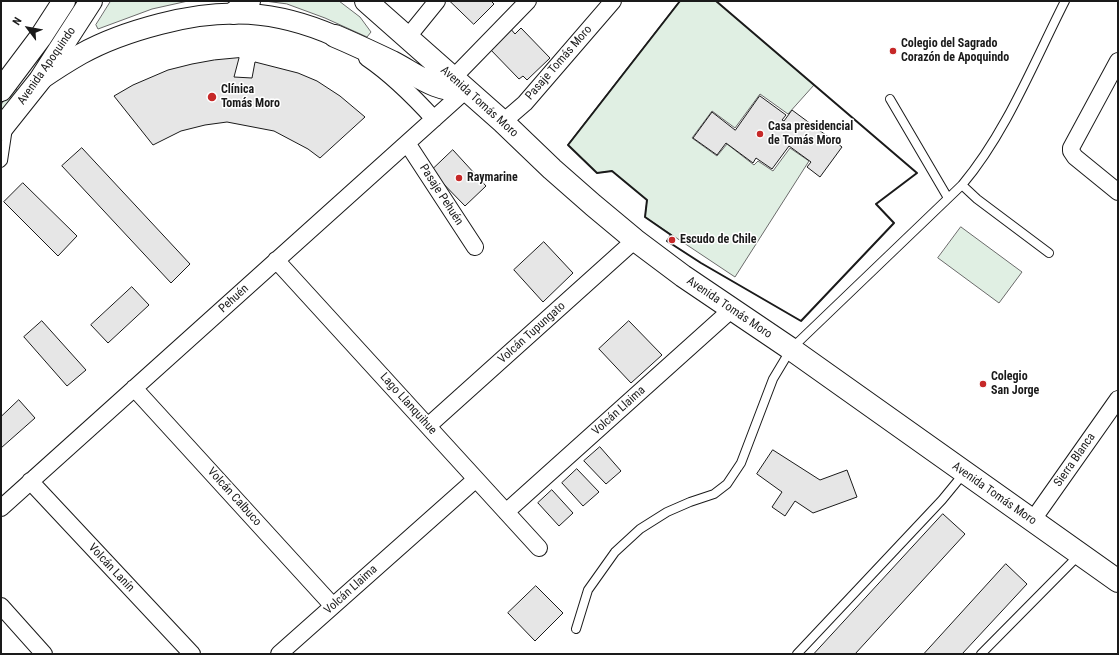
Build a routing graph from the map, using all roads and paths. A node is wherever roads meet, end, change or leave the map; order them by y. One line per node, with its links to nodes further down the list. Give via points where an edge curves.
1 (64, 1): 13 (main road, Avenida Apoquindo, via 40,38)
2 (91, 1): 12 (main road, Avenida Apoquindo)
3 (366, 1): 10 (main road, Avenida Tomás Moro)
4 (437, 1): 10 (street)
5 (528, 1): 14 (street)
6 (613, 1): 17 (street, Pasaje Tomás Moro, via 525,103)
7 (1065, 1): 21 (lane, via 1019,96 978,166)
8 (241, 7): 9 (street, via 296,21); 12 (street, via 190,16 125,34 82,54)
9 (335, 36): 14 (main road, via 437,86 451,90); 16 (street, via 379,66)
10 (407, 38): 14 (main road, Avenida Tomás Moro)
11 (1118, 61): 22 (street, via 1071,144 1071,151 1075,157)
12 (40, 80): 18 (main road, Avenida Apoquindo)
13 (4, 83)
14 (459, 84): 16 (street, Pehuén); 17 (main road, Avenida Tomás Moro)
15 (890, 99): 23 (lane)
16 (434, 119): 19 (street, Pehuén)
17 (503, 122): 24 (main road, Avenida Tomás Moro, via 552,169)
18 (5, 123): 20 (lane)
19 (406, 143): 25 (street, Pasaje Pehuén); 27 (street, Pehuén)
20 (1, 162)
21 (962, 185): 23 (lane); 26 (lane)
22 (1118, 192)
23 (948, 198): 29 (lane)
24 (635, 240): 28 (main road, Avenida Tomás Moro); 32 (street, Volcán Tupungato)
25 (475, 247)
26 (1049, 253)
27 (276, 260): 30 (street, Pehuén); 32 (street, Lago Llanquihue)
28 (731, 310): 29 (main road, Avenida Tomás Moro); 37 (street, Volcán Llaima)
29 (791, 350): 33 (main road, Avenida Tomás Moro); 44 (lane, via 773,379 741,462 727,484 714,494 667,512 640,529 615,552 588,590)
30 (134, 388): 35 (street, Pehuén); 43 (street, Volcán Calbuco)
31 (1118, 399): 38 (street, Sierra Blanca)
32 (428, 426): 34 (street, Lago Llanquihue)
33 (965, 472): 38 (main road, Avenida Tomás Moro); 48 (lane)
34 (476, 479): 37 (street, Lago Llanquihue); 43 (street, Volcán Llaima)
35 (30, 481): 36 (street, Pehuén); 46 (street, Volcán Lanín)
36 (1, 508)
37 (506, 512): 39 (street, Lago Llanquihue)
38 (1032, 521): 40 (main road, Avenida Tomás Moro)
39 (539, 548)
40 (1080, 554): 41 (main road, Avenida Tomás Moro); 49 (lane)
41 (1118, 581)
42 (1, 606): 45 (street)
43 (333, 606): 47 (street, Volcán Llaima)
44 (576, 629)
45 (44, 654)
46 (192, 654)
47 (279, 654)
48 (797, 654)
49 (981, 654)

